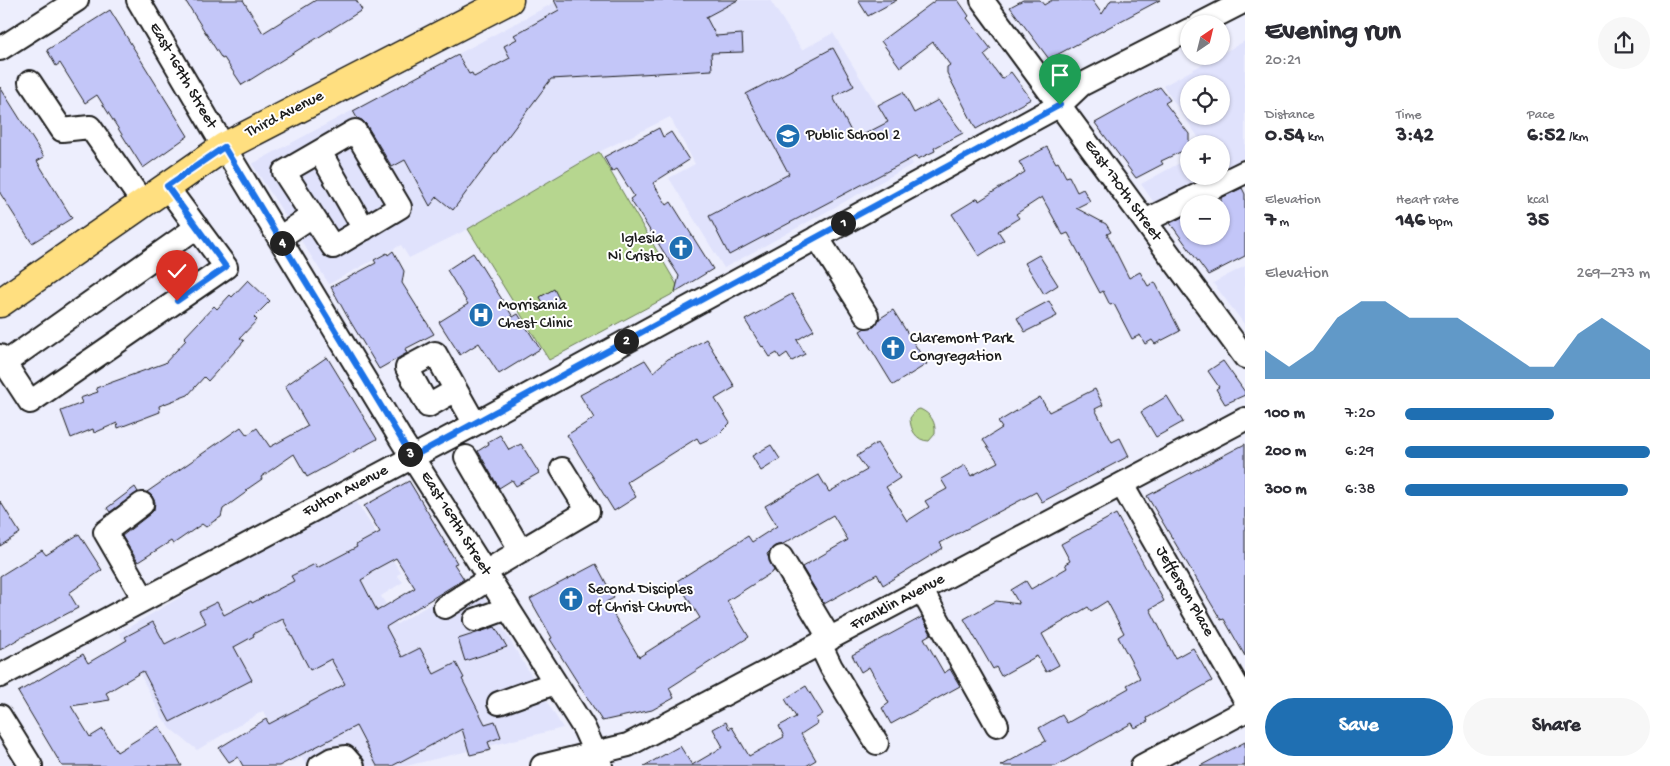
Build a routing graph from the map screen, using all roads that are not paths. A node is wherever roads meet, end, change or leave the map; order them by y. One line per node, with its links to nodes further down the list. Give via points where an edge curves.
1 (77, 0): 8 (street)
2 (138, 0): 11 (street, East 169th Street)
3 (509, 0): 11 (main road, Third Avenue)
4 (982, 0): 10 (street, East 170th Street)
5 (1245, 1): 6 (street)
6 (1218, 15)
7 (1180, 35): 10 (street, Fulton Avenue, via 1080,85)
8 (0, 49)
9 (30, 82): 15 (street, via 62,130 90,128)
10 (1060, 105): 17 (street, East 170th Street); 20 (street, Fulton Avenue)
11 (224, 147): 14 (main road, Third Avenue); 21 (street, East 169th Street)
12 (320, 152): 16 (street, via 284,172); 19 (street); 19 (street, via 355,132 400,207)
13 (1245, 172): 17 (street)
14 (167, 186): 15 (main road, Third Avenue); 18 (street)
15 (143, 203): 22 (main road, Third Avenue)
16 (312, 216): 19 (street, via 332,248); 21 (street)
17 (1145, 222): 24 (street, East 170th Street)
18 (198, 226): 25 (street); 25 (street, via 226,267 30,402)
19 (364, 229)
20 (817, 237): 23 (street); 28 (street, Fulton Avenue)
21 (279, 238): 29 (street, East 169th Street)
22 (0, 304)
23 (867, 316)
24 (1245, 357)
25 (2, 360)
26 (456, 390): 28 (street)
27 (1245, 419): 32 (street, Franklin Avenue)
28 (475, 424): 29 (street, Fulton Avenue)
29 (412, 457): 36 (street, East 169th Street); 38 (street, Fulton Avenue)
30 (466, 458): 34 (street)
31 (562, 469): 34 (street, via 588,511)
32 (1122, 485): 37 (street, Franklin Avenue); 45 (street, Jefferson Place)
33 (142, 504): 38 (street, via 105,532)
34 (520, 551): 36 (street)
35 (781, 557): 42 (street)
36 (487, 575): 39 (street); 40 (street, East 169th Street)
37 (922, 591): 42 (street, Franklin Avenue); 49 (street)
38 (144, 599): 43 (street, Fulton Avenue)
39 (444, 607)
40 (508, 608): 41 (street); 44 (street, East 169th Street)
41 (475, 620)
42 (825, 642): 50 (street, via 831,667); 51 (street, Franklin Avenue)
43 (0, 676)
44 (555, 683): 46 (street); 51 (street, East 169th Street, via 584,728)
45 (1245, 700)
46 (499, 703)
47 (1245, 711): 56 (street)
48 (0, 716): 52 (street)
49 (997, 725)
50 (877, 743)
51 (598, 760): 55 (street, Franklin Avenue)
52 (31, 766)
53 (320, 766): 54 (street, via 332,759 345,757)
54 (353, 766)
55 (542, 766)
56 (1142, 766)

